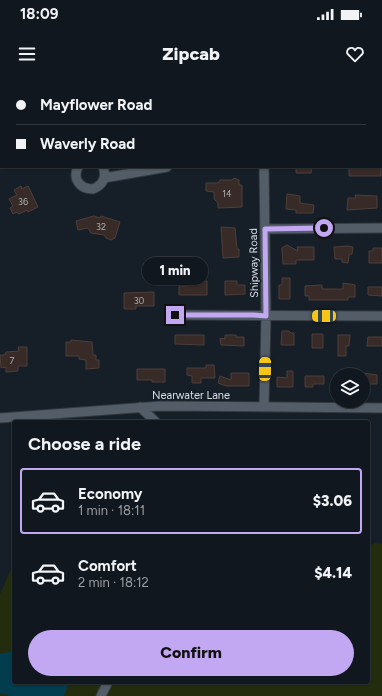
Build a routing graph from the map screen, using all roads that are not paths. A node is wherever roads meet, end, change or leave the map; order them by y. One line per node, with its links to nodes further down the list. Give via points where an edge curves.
1 (78, 168): 5 (street, via 78,182 87,189 98,187)
2 (103, 168): 5 (street)
3 (161, 168): 5 (street)
4 (264, 168): 7 (street, Shipway Road)
5 (104, 178)
6 (382, 228): 7 (street)
7 (265, 229): 9 (street, Shipway Road)
8 (175, 315): 9 (street)
9 (266, 316): 10 (street); 11 (street, Shipway Road)
10 (382, 316)
11 (264, 407): 12 (street, Nearwater Lane); 13 (street, Nearwater Lane)
12 (140, 408): 14 (street, Nearwater Lane); 15 (street)
13 (382, 408)
14 (0, 418)
15 (154, 420)
16 (107, 684): 17 (street)
17 (101, 696)

